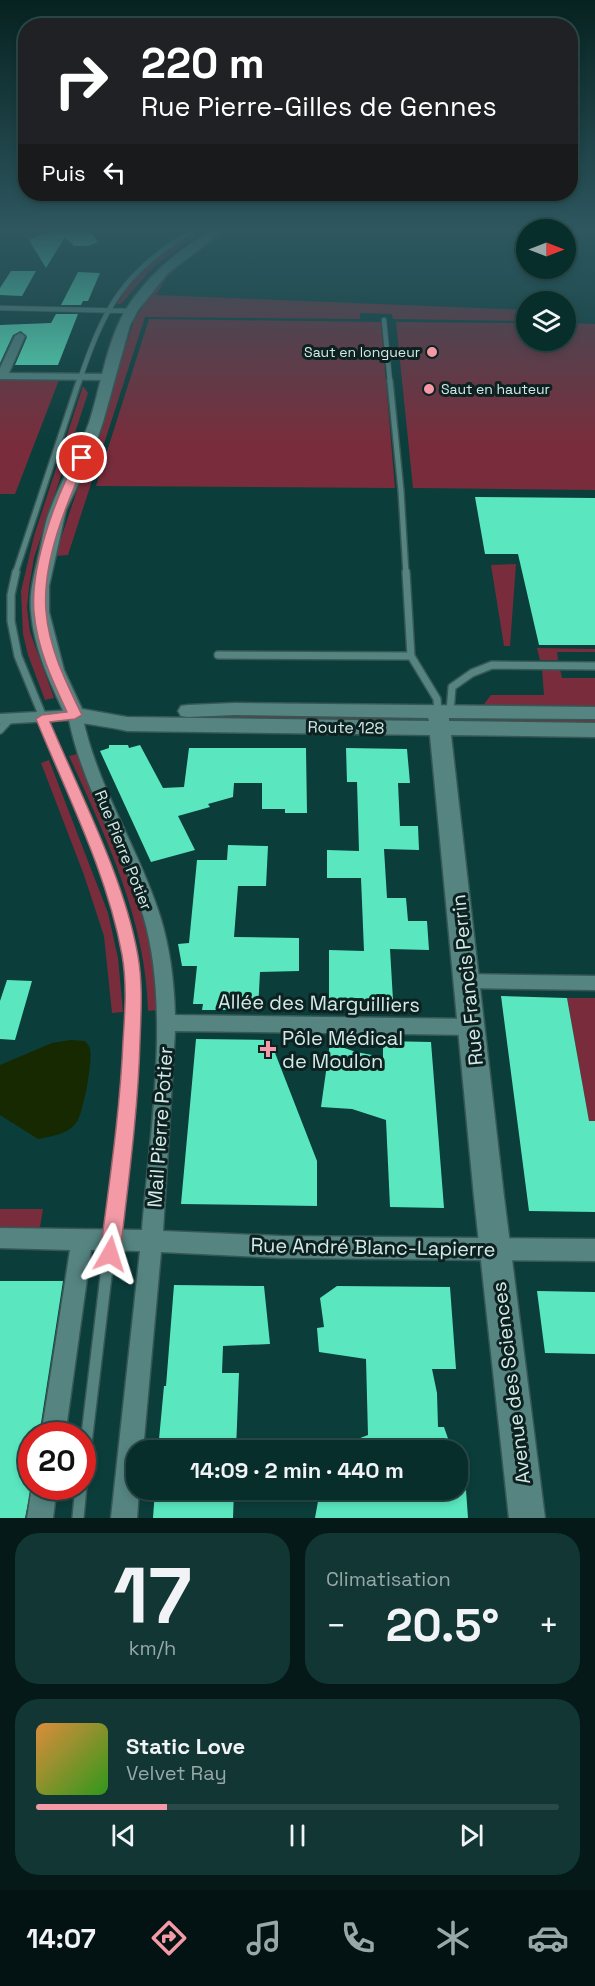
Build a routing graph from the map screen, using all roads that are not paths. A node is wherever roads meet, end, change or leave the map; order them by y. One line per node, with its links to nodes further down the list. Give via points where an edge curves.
1 (121, 302): 5 (lane)
2 (126, 302): 5 (main road)
3 (130, 302): 5 (main road)
4 (0, 308): 5 (lane)
5 (120, 310): 9 (lane, via 95,336); 10 (main road)
6 (384, 320): 12 (lane, via 401,491)
7 (20, 336): 8 (street)
8 (2, 376): 9 (street)
9 (80, 377): 10 (street); 17 (lane, via 11,595 18,656)
10 (102, 377): 15 (main road, via 82,458 64,494 40,586 40,612 54,670)
11 (218, 655): 12 (lane)
12 (411, 656): 16 (lane)
13 (595, 666): 16 (lane, via 492,665 452,687)
14 (595, 713): 16 (main road, Route 128)
15 (75, 715): 16 (main road, Route 128, via 127,724); 17 (street); 22 (street, Rue Pierre Potier, via 83,752 135,870 153,922 164,981)
16 (443, 718): 19 (main road, Route 128); 20 (main road, Rue Francis Perrin)
17 (42, 719): 18 (street); 26 (lane, via 97,850 130,956 134,993 130,1075)
18 (3, 723)
19 (595, 730)
20 (467, 981): 21 (street); 23 (main road, Rue Francis Perrin)
21 (595, 983)
22 (165, 1023): 23 (street, Allée des Marguilliers); 27 (street, Mail Pierre Potier)
23 (472, 1028): 28 (main road, Rue Francis Perrin)
24 (0, 1238): 25 (street, Rue André Blanc-Lapierre)
25 (82, 1239): 26 (street, Rue André Blanc-Lapierre); 30 (street)
26 (111, 1240): 27 (street, Rue André Blanc-Lapierre); 31 (lane)
27 (151, 1241): 28 (street, Rue André Blanc-Lapierre, via 281,1247); 36 (street, Mail Pierre Potier)
28 (495, 1248): 29 (street, Rue André Blanc-Lapierre); 37 (main road, Avenue des Sciences)
29 (595, 1250)
30 (55, 1422)
31 (89, 1422)
32 (43, 1500): 34 (street)
33 (80, 1500): 35 (lane)
34 (40, 1518)
35 (78, 1518)
36 (124, 1518)
37 (527, 1518)

